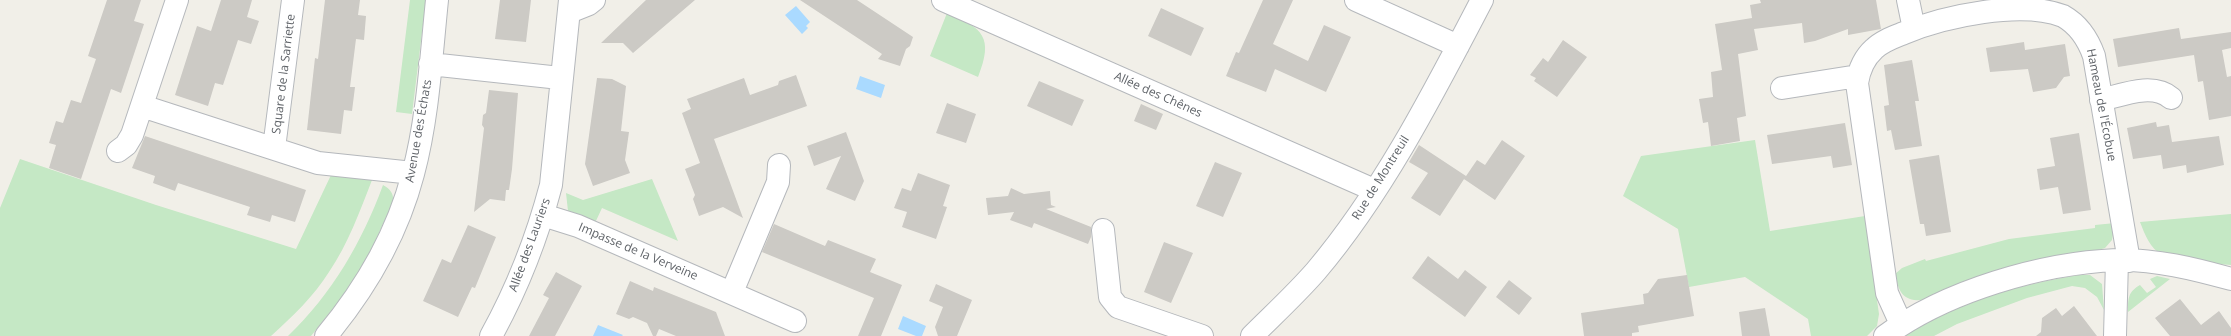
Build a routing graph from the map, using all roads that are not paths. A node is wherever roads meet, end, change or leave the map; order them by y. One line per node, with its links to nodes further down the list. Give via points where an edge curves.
1 (177, 0): 19 (street)
2 (293, 0): 20 (street, Square de la Sarriette)
3 (437, 0): 13 (street, Avenue des Échats)
4 (594, 0): 10 (street, Allée des Lauriers, via 589,4)
5 (943, 0): 24 (street, Allée des Chênes)
6 (1356, 0): 12 (street)
7 (1482, 0): 12 (street, Rue de Montreuil)
8 (1908, 0): 11 (street)
9 (2021, 4): 11 (street, Hameau de l'Écobue, via 1966,13); 18 (street, Hameau de l'Écobue, via 2063,16 2082,33 2094,56)
10 (569, 6): 15 (street, Allée des Lauriers)
11 (1914, 29): 14 (street, Hameau de l'Écobue, via 1875,48)
12 (1458, 46): 24 (street, Rue de Montreuil)
13 (430, 64): 15 (street); 23 (street, Avenue des Échats)
14 (1858, 76): 16 (street); 31 (street, via 1858,91)
15 (560, 78): 25 (street, Allée des Lauriers, via 551,185)
16 (1782, 88)
17 (2172, 98): 18 (street, via 2166,93 2154,90)
18 (2101, 100): 27 (street, Hameau de l'Écobue)
19 (142, 106): 20 (street, Square de la Sarriette); 21 (street, via 130,140)
20 (274, 148): 23 (street, Square de la Sarriette, via 318,163)
21 (118, 151)
22 (779, 165): 29 (street, via 778,182)
23 (413, 173): 32 (street, Avenue des Échats, via 403,207 383,253 366,284)
24 (1374, 190): 35 (street, Rue de Montreuil, via 1350,227 1315,272)
25 (543, 215): 29 (street, Impasse de la Verveine, via 578,226); 33 (street, Allée des Lauriers, via 512,295)
26 (1103, 230): 34 (street, via 1110,296 1113,303)
27 (2123, 261): 28 (street, via 2173,265); 31 (street, via 2040,271 1998,283 1948,300); 36 (street, Hameau de l'Écobue)
28 (2231, 279)
29 (732, 292): 30 (street, Impasse de la Verveine)
30 (794, 321)
31 (1893, 330)
32 (326, 336)
33 (491, 336)
34 (1202, 336)
35 (1252, 336)
36 (2115, 336)

